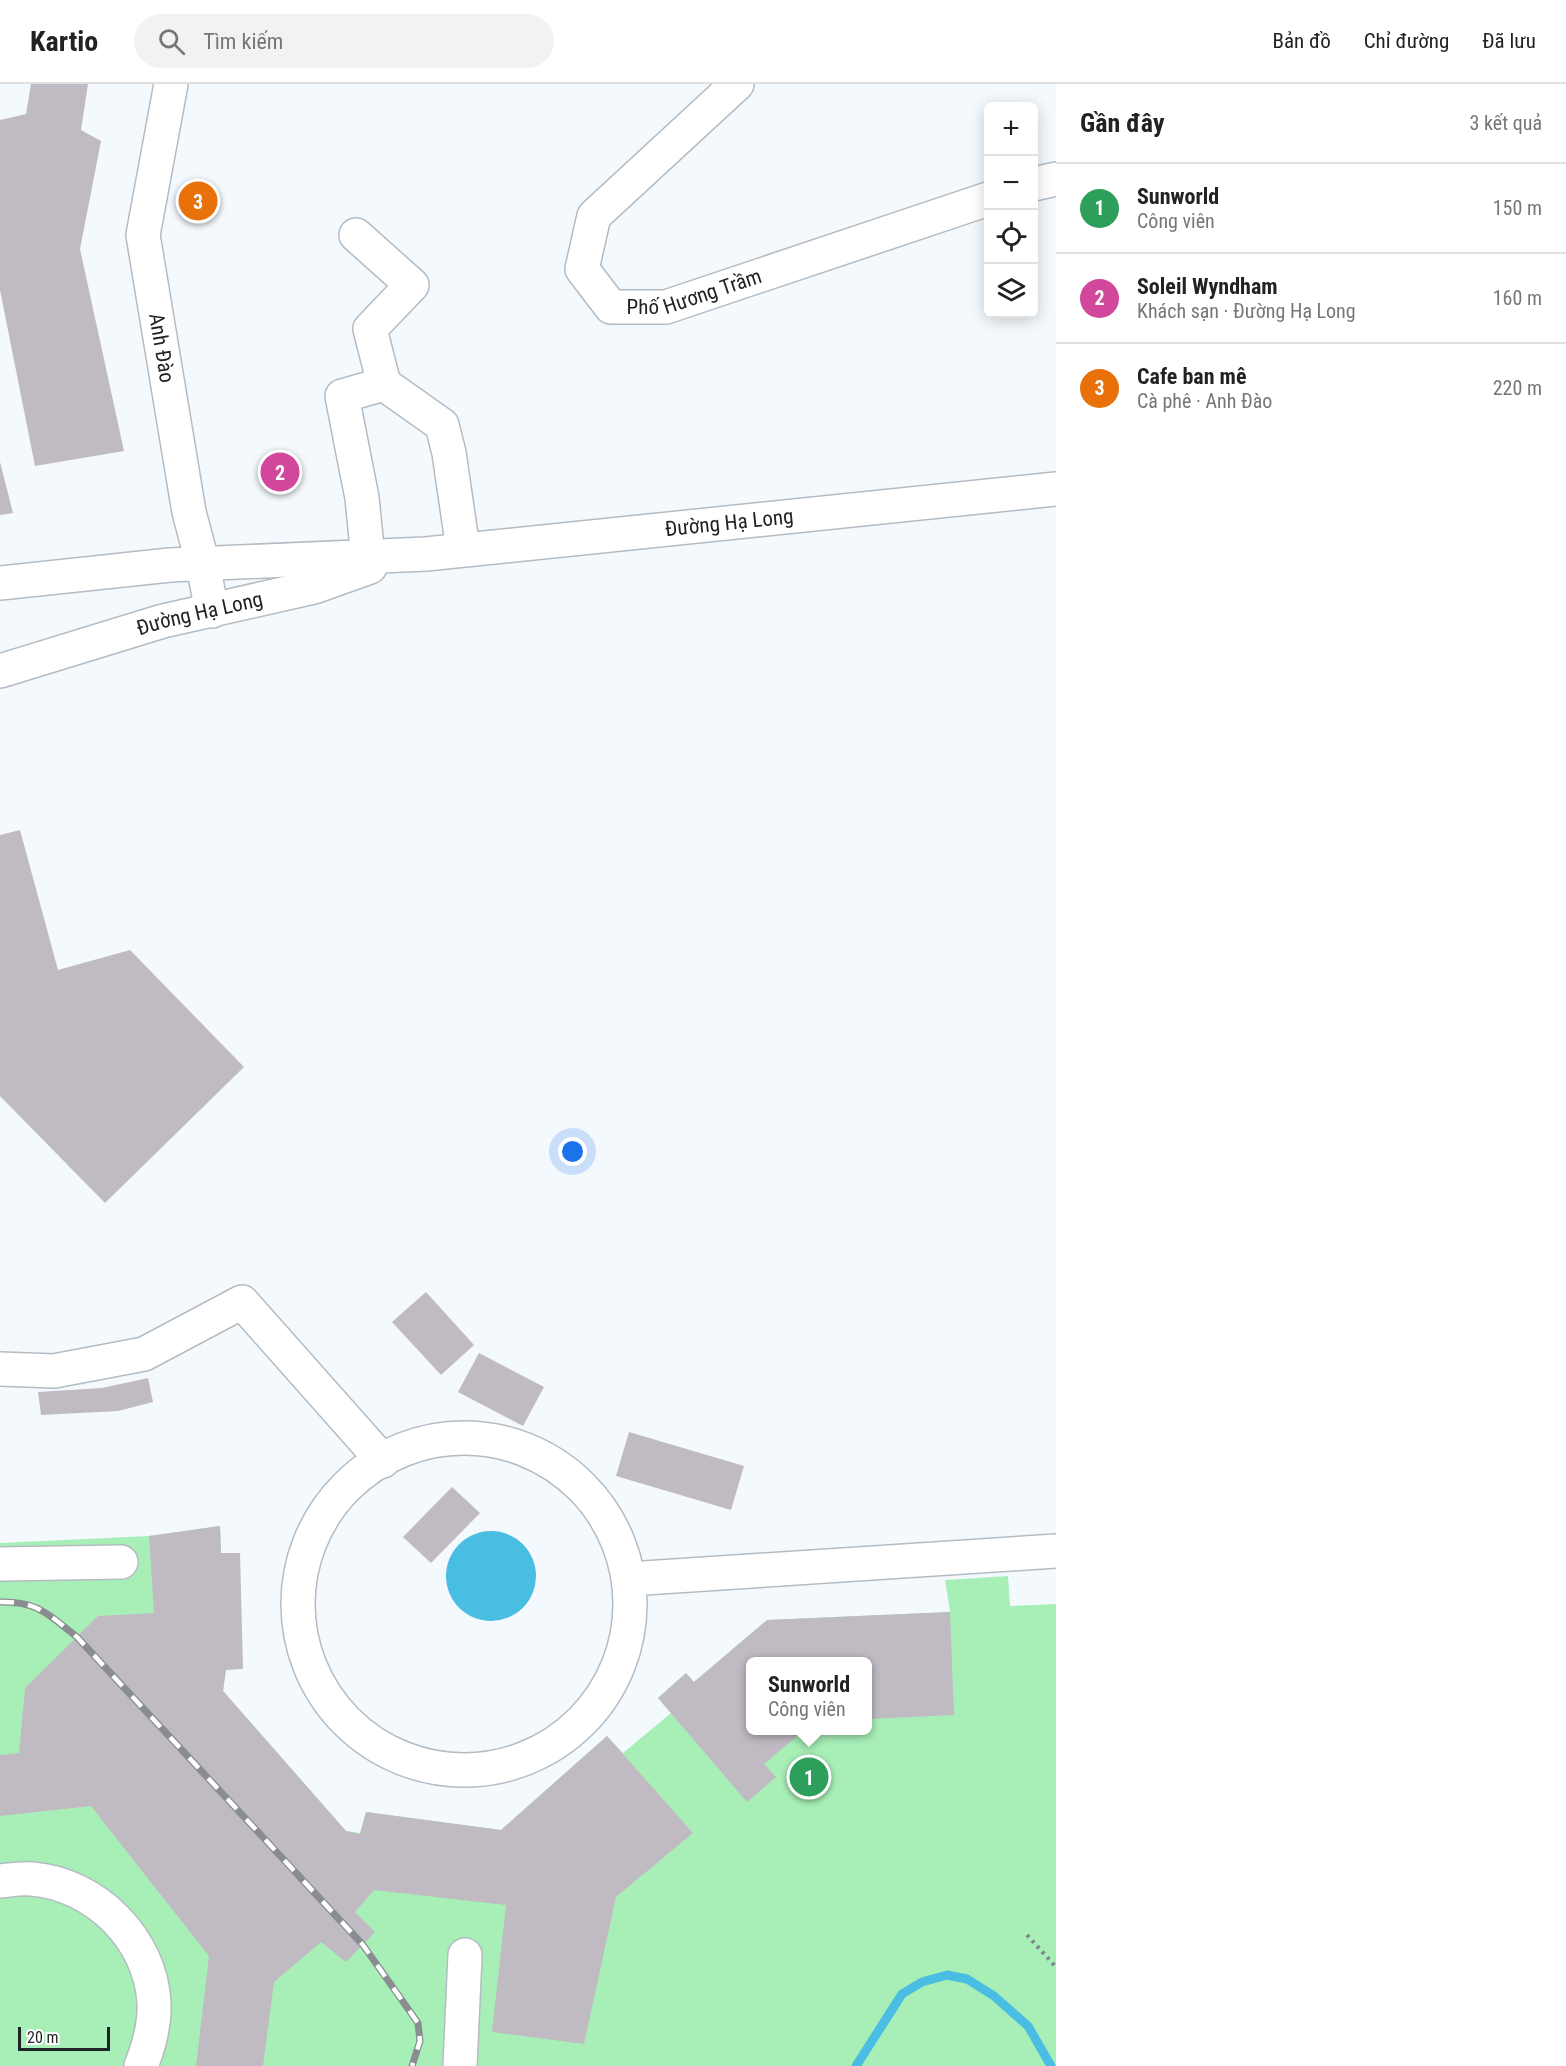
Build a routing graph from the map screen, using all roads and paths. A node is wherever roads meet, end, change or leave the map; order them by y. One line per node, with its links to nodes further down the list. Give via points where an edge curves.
1 (171, 84): 12 (street, Anh Đào, via 143,235 189,512)
2 (737, 84): 5 (street, Phố Hương Trầm, via 594,216 582,269 611,308 666,307)
3 (1056, 179): 4 (street)
4 (1038, 183)
5 (984, 201)
6 (356, 235): 7 (street, via 412,285 370,329)
7 (384, 384): 9 (street, via 442,425); 11 (street, via 342,396 362,498)
8 (1056, 489): 9 (street, Đường Hạ Long)
9 (463, 549): 10 (street, Đường Hạ Long)
10 (401, 556): 11 (street, Đường Hạ Long); 14 (street, Đường Hạ Long, via 314,587)
11 (368, 558): 12 (street, Đường Hạ Long)
12 (203, 565): 13 (street, Đường Hạ Long); 14 (street, Anh Đào)
13 (0, 583)
14 (212, 611): 15 (street, Đường Hạ Long, via 163,621)
15 (0, 671)
16 (0, 1369): 17 (street, via 54,1371 144,1354 242,1302)
17 (383, 1461): 21 (street, via 402,1449 451,1438 501,1442 547,1460 586,1490 614,1531); 21 (street, via 359,1474 325,1511 304,1556 296,1605 304,1654 326,1699 360,1735 404,1759 452,1770 502,1766 548,1748 587,1717 615,1676 629,1628)
18 (1056, 1551): 21 (street)
19 (121, 1562): 20 (street)
20 (0, 1564)
21 (629, 1579)
22 (0, 1881): 26 (street, via 32,1879 69,1887 102,1905 129,1933 146,1966 154,2003 151,2041)
23 (1027, 1935): 25 (path)
24 (465, 1955): 27 (street)
25 (1056, 1967)
26 (141, 2066)
27 (460, 2066)

